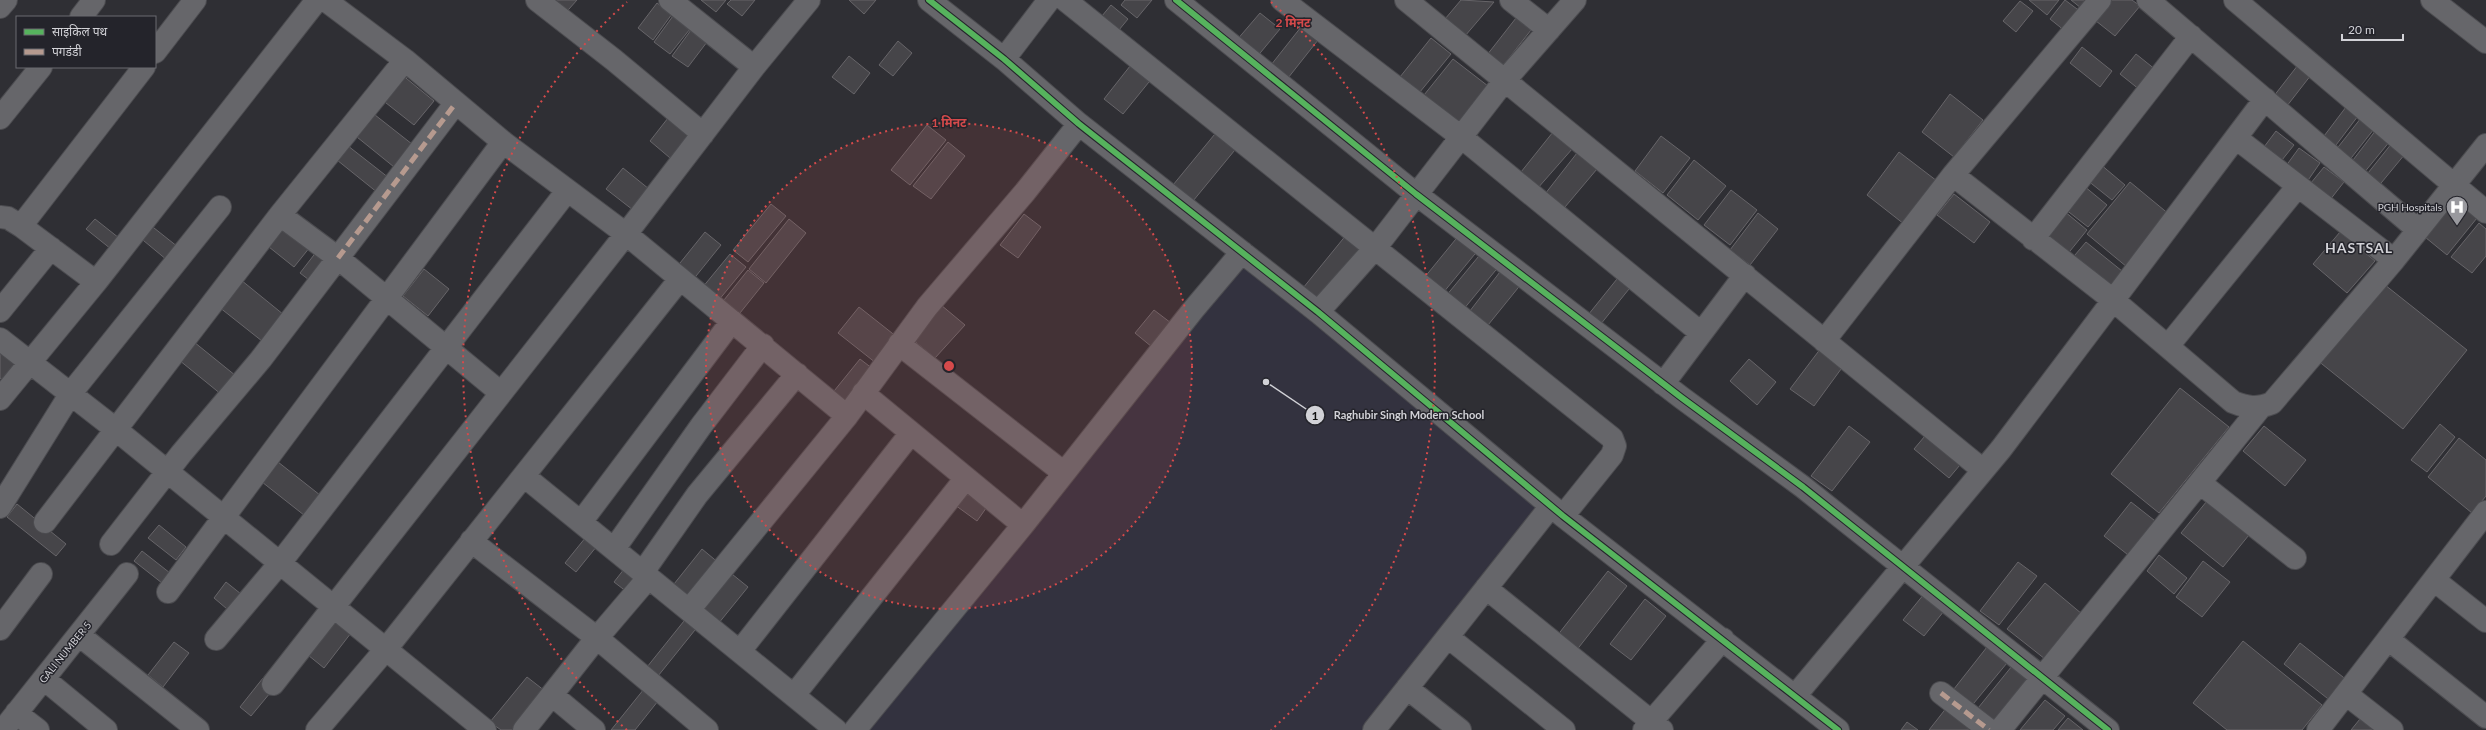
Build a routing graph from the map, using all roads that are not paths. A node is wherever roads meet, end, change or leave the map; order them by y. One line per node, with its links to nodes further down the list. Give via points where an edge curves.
1 (6, 0): 21 (street)
2 (94, 0): 22 (street)
3 (195, 0): 26 (street)
4 (317, 0): 62 (street)
5 (325, 0): 28 (street)
6 (537, 0): 37 (street)
7 (670, 0): 29 (street)
8 (810, 0): 29 (street)
9 (929, 0): 27 (street)
10 (1049, 0): 27 (street)
11 (1065, 0): 55 (street)
12 (1176, 0): 46 (street)
13 (1282, 0): 38 (street)
14 (1406, 0): 32 (street)
15 (1511, 0): 23 (street)
16 (1575, 0): 23 (street)
17 (2100, 0): 42 (street)
18 (2148, 0): 24 (street)
19 (2235, 0): 44 (street)
20 (2432, 0): 25 (street)
21 (0, 7)
22 (82, 16)
23 (1549, 30): 32 (street)
24 (2191, 36): 33 (street); 54 (street)
25 (2486, 42)
26 (156, 51)
27 (1004, 59): 36 (street)
28 (404, 60): 34 (street); 49 (street)
29 (754, 66): 37 (street)
30 (40, 68): 35 (street)
31 (143, 68): 51 (street)
32 (1505, 80): 38 (street); 60 (street)
33 (2265, 99): 39 (street); 52 (street)
34 (455, 104): 40 (street); 58 (street)
35 (0, 118)
36 (1079, 124): 57 (street); 71 (street)
37 (703, 134): 53 (street)
38 (1460, 136): 46 (street); 68 (street)
39 (2236, 138): 43 (street); 64 (street)
40 (503, 142): 45 (street); 63 (street)
41 (2486, 145): 44 (street)
42 (1953, 175): 54 (street); 70 (street)
43 (2298, 186): 59 (street); 73 (street)
44 (2454, 186): 48 (street); 52 (street)
45 (567, 191): 53 (street); 74 (street)
46 (1416, 194): 55 (street); 77 (street)
47 (220, 207): 80 (street)
48 (2486, 212)
49 (280, 214): 58 (street); 84 (street)
50 (0, 217): 51 (street, via 8,218)
51 (21, 226): 56 (street)
52 (2418, 230): 59 (street)
53 (626, 234): 61 (street); 78 (street)
54 (2033, 239): 64 (street)
55 (1376, 247): 66 (street); 93 (street, via 1612,438 1612,455)
56 (51, 248): 62 (street); 65 (street)
57 (1242, 252): 66 (street); 88 (street)
58 (338, 258): 63 (street); 87 (street, via 261,359)
59 (2394, 260): 82 (street, via 2272,403)
60 (1745, 275): 68 (street); 70 (street)
61 (680, 279): 67 (street); 89 (street)
62 (96, 282): 75 (street)
63 (387, 299): 74 (street); 95 (street)
64 (2113, 300): 73 (street); 86 (street)
65 (0, 311)
66 (1318, 312): 93 (street)
67 (732, 321): 72 (street); 97 (street)
68 (1701, 333): 77 (street)
69 (0, 339): 75 (street)
70 (1824, 341): 86 (street)
71 (899, 344): 79 (street); 88 (street)
72 (764, 345): 76 (street); 101 (street, via 701,426)
73 (2168, 346): 82 (street, via 2233,402 2247,408)
74 (446, 349): 78 (street); 103 (street)
75 (31, 364): 80 (street); 81 (street)
76 (797, 374): 83 (street); 107 (street, via 697,494)
77 (1663, 384): 104 (street, via 1803,487)
78 (501, 393): 111 (street)
79 (863, 393): 83 (street); 85 (street)
80 (71, 394): 84 (street); 92 (street)
81 (0, 399)
82 (2260, 408): 91 (street)
83 (847, 416): 112 (street)
84 (115, 429): 87 (street); 96 (street)
85 (911, 433): 90 (street); 122 (street)
86 (1983, 470): 104 (street)
87 (168, 472): 95 (street); 100 (street)
88 (1064, 473): 98 (street)
89 (524, 476): 97 (street); 99 (street)
90 (966, 478): 98 (street); 130 (street)
91 (2200, 483): 102 (street); 123 (street)
92 (0, 507)
93 (1557, 511): 109 (street); 120 (street)
94 (2486, 512): 108 (street)
95 (225, 518): 103 (street); 110 (street)
96 (45, 522)
97 (581, 522): 101 (street)
98 (1023, 525): 144 (street)
99 (471, 541): 117 (street); 121 (street)
100 (111, 544)
101 (614, 549): 107 (street)
102 (2295, 558)
103 (280, 563): 111 (street); 118 (street)
104 (1902, 567): 123 (street); 131 (street)
105 (41, 574): 114 (street)
106 (128, 574): 115 (street, GALI NUMBER 5)
107 (646, 574): 112 (street); 117 (street)
108 (2434, 580): 113 (street); 119 (street)
109 (1486, 588): 116 (street); 134 (street)
110 (168, 592)
111 (332, 606): 121 (street); 125 (street)
112 (689, 610): 122 (street)
113 (2486, 621)
114 (0, 629)
115 (79, 635): 124 (street, GALI NUMBER 5); 137 (street)
116 (1448, 637): 126 (street); 147 (street)
117 (597, 638): 129 (street); 142 (street)
118 (216, 639)
119 (2388, 639): 128 (street); 132 (street)
120 (1723, 640): 131 (street); 134 (street)
121 (386, 649): 138 (street); 139 (street)
122 (740, 650): 130 (street)
123 (2043, 676): 150 (street); 151 (street)
124 (44, 679): 133 (street, GALI NUMBER 5); 136 (street)
125 (272, 684)
126 (1407, 688): 145 (street); 146 (street)
127 (1941, 693): 149 (street)
128 (2346, 694): 152 (street); 153 (street)
129 (552, 695): 140 (street); 141 (street)
130 (794, 695): 143 (street)
131 (1795, 696): 148 (street)
132 (2486, 717)
133 (9, 722): 135 (street)
134 (1652, 727)
135 (38, 730)
136 (106, 730)
137 (198, 730)
138 (317, 730)
139 (485, 730)
140 (524, 730)
141 (594, 730)
142 (707, 730)
143 (836, 730)
144 (855, 730)
145 (1374, 730)
146 (1460, 730)
147 (1564, 730)
148 (1838, 730)
149 (1989, 730)
150 (2000, 730)
151 (2108, 730)
152 (2318, 730)
153 (2392, 730)

